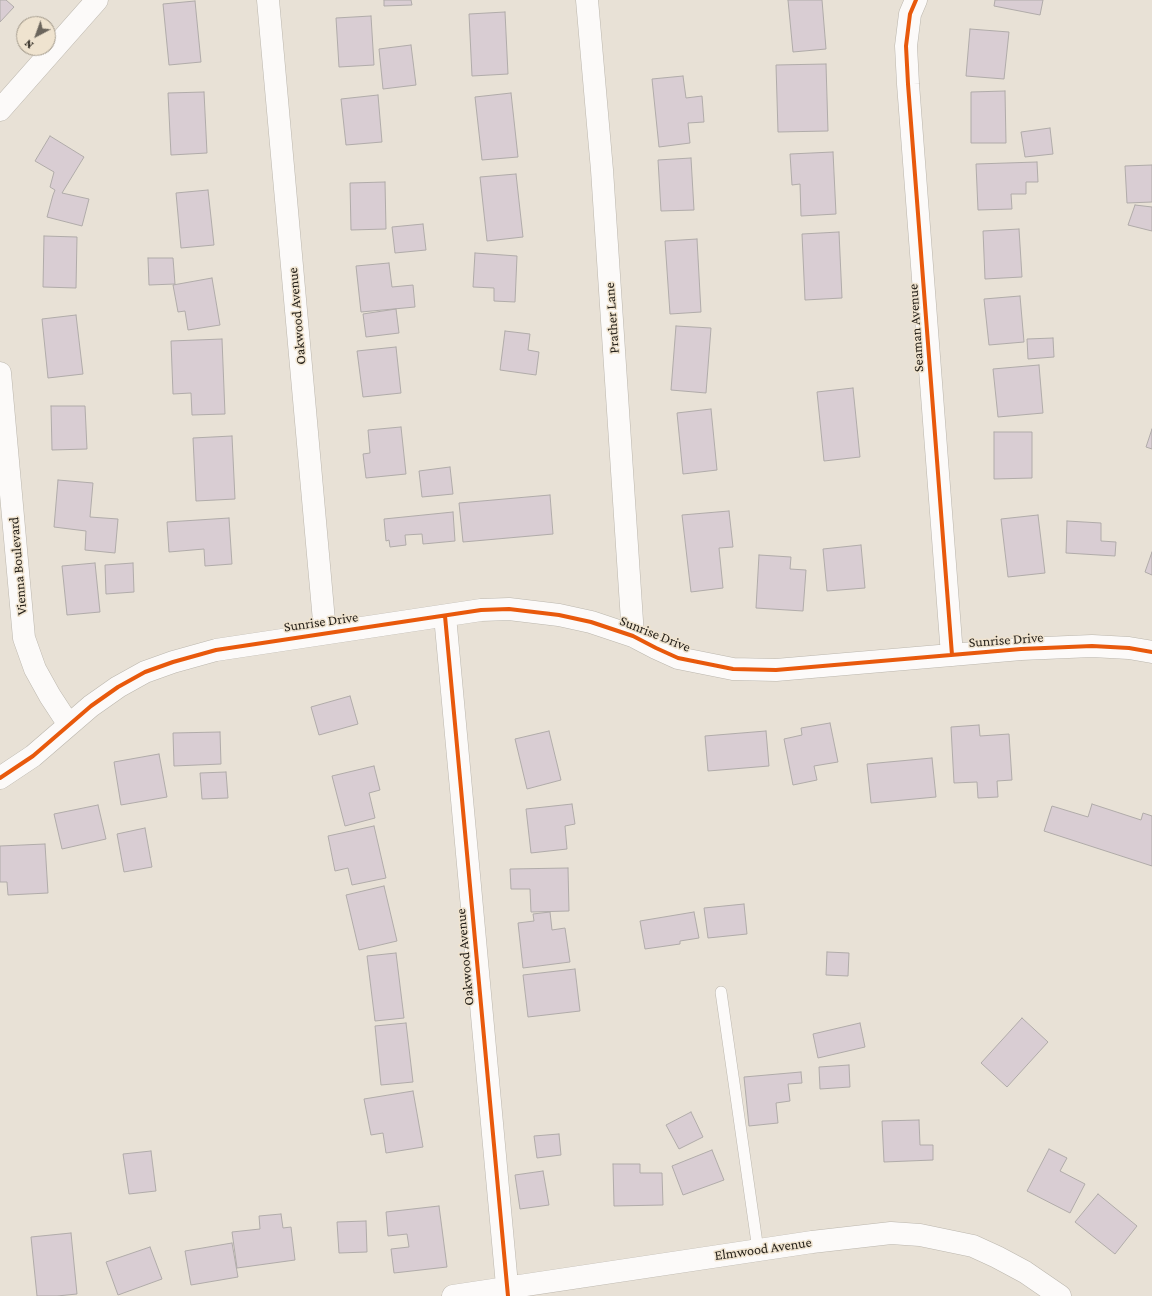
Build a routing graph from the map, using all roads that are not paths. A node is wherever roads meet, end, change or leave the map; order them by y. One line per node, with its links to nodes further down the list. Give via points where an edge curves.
1 (97, 0): 5 (street)
2 (268, 0): 8 (street, Oakwood Avenue)
3 (588, 0): 9 (street, Prather Lane)
4 (916, 0): 11 (street, Seaman Avenue, via 910,14 906,46 908,84)
5 (0, 110)
6 (0, 373): 12 (street, Vienna Boulevard, via 24,638 35,669)
7 (445, 616): 8 (street, Sunrise Drive); 9 (street, Sunrise Drive, via 481,610 509,609 559,615 591,622); 16 (street, Oakwood Avenue)
8 (325, 632): 12 (street, Sunrise Drive, via 216,650 145,672 118,687)
9 (633, 636): 11 (street, Sunrise Drive, via 678,658 733,670 776,670)
10 (1152, 652): 11 (street, Sunrise Drive, via 1092,646)
11 (952, 654)
12 (69, 725): 13 (street, Sunrise Drive, via 33,756)
13 (0, 778)
14 (721, 992): 15 (lane)
15 (758, 1250): 16 (street, Elmwood Avenue); 18 (street, Elmwood Avenue, via 891,1232 947,1239 997,1256)
16 (507, 1292): 17 (street, Elmwood Avenue)
17 (453, 1296)
18 (1060, 1296)

